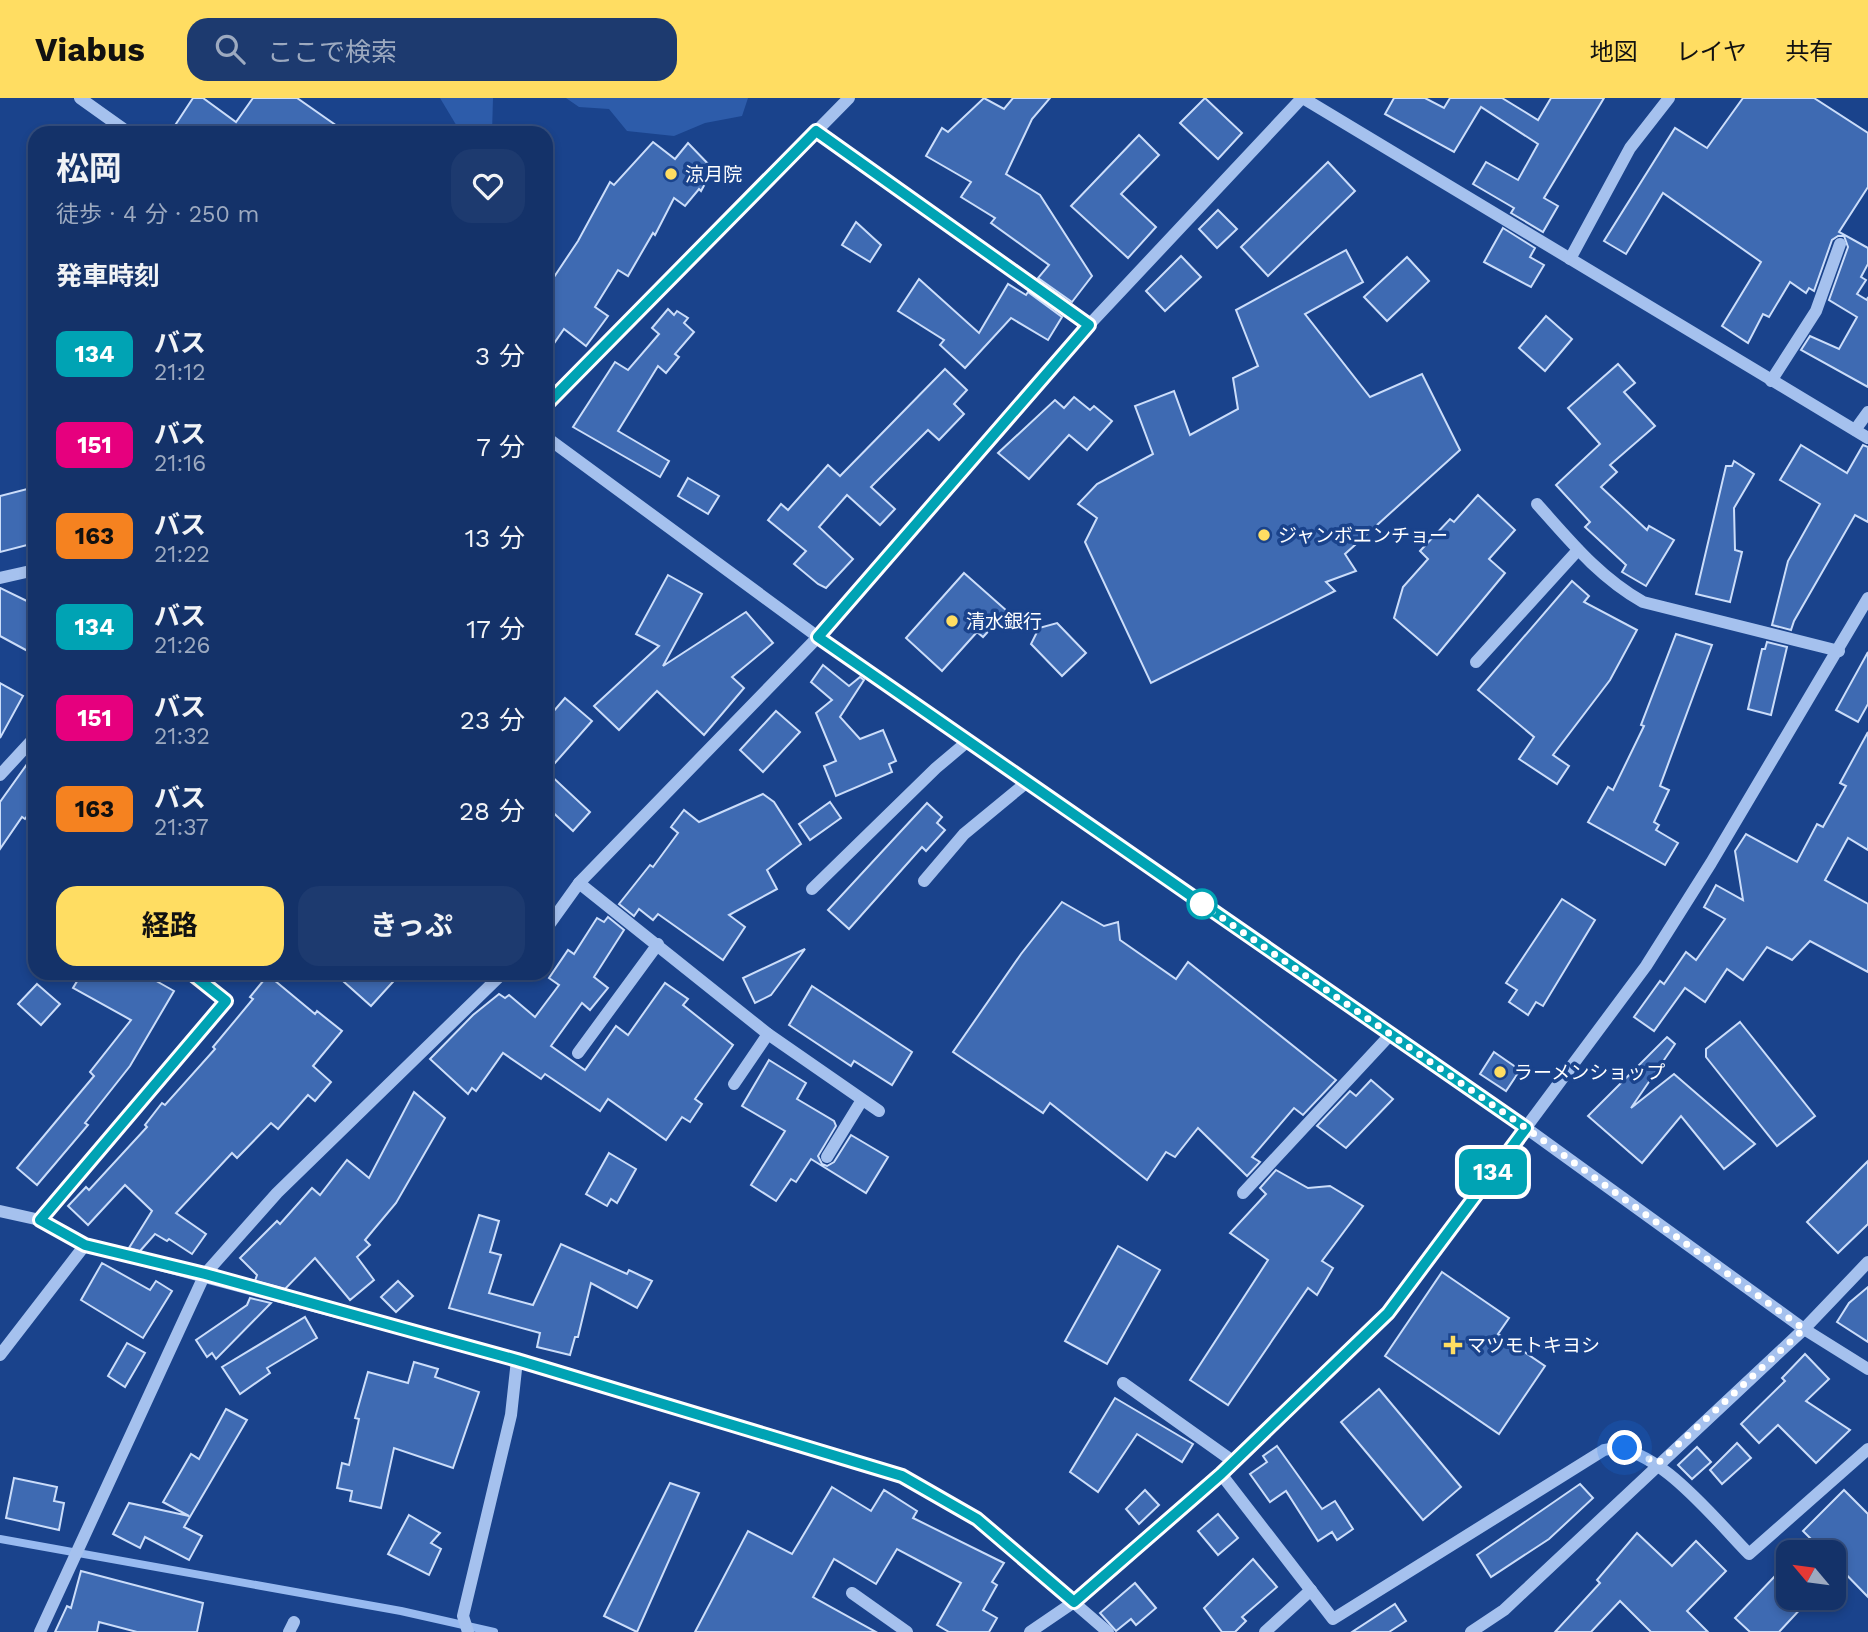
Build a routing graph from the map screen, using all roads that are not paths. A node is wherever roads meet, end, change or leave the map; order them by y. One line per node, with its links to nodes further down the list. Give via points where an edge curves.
1 (80, 98): 5 (street)
2 (849, 98): 6 (street)
3 (1303, 98): 8 (street); 9 (street)
4 (1669, 98): 8 (street, via 1630,148)
5 (119, 126)
6 (816, 131): 9 (street); 11 (street)
7 (1840, 244): 10 (street, via 1816,311)
8 (1570, 259): 10 (street)
9 (1089, 325): 21 (street)
10 (1771, 381): 13 (street)
11 (553, 398)
12 (1868, 411): 13 (street)
13 (1855, 430): 14 (street)
14 (1868, 438)
15 (553, 442): 21 (street)
16 (1537, 503): 17 (street)
17 (1578, 550): 22 (street, via 1616,587 1643,601); 23 (street)
18 (28, 572): 19 (street)
19 (0, 578)
20 (1868, 598): 22 (street)
21 (818, 637): 24 (street); 29 (street)
22 (1839, 651): 41 (street, via 1646,966)
23 (1476, 662)
24 (968, 741): 27 (street); 30 (street)
25 (28, 745): 26 (street)
26 (0, 775)
27 (1027, 782): 28 (street, via 964,834); 36 (street)
28 (923, 881)
29 (579, 883): 31 (street); 32 (street)
30 (812, 889)
31 (553, 919)
32 (658, 944): 35 (street); 37 (street)
33 (200, 980): 45 (street, via 226,1001)
34 (496, 980): 48 (street, via 277,1193)
35 (768, 1034): 38 (street); 39 (street)
36 (1390, 1035): 41 (street); 43 (street)
37 (578, 1052)
38 (734, 1084)
39 (862, 1100): 40 (street); 42 (street)
40 (879, 1111)
41 (1526, 1128): 49 (street); 55 (street, via 1388,1313)
42 (827, 1157)
43 (1244, 1193)
44 (0, 1210): 45 (street)
45 (40, 1220): 46 (street)
46 (85, 1245): 48 (street); 50 (street)
47 (1868, 1262): 49 (street)
48 (205, 1274): 51 (street); 61 (street)
49 (1804, 1329): 52 (street); 56 (street)
50 (0, 1355)
51 (517, 1360): 60 (street, via 902,1476 977,1519); 62 (street, via 511,1415 463,1616)
52 (1868, 1369)
53 (1123, 1383): 55 (street)
54 (1868, 1449): 56 (street, via 1749,1554)
55 (1234, 1462): 57 (street)
56 (1658, 1463): 58 (street, via 1625,1448 1604,1450 1333,1619); 67 (street, via 1504,1610)
57 (1221, 1474): 58 (street); 60 (street)
58 (1311, 1590): 66 (street)
59 (852, 1593): 63 (street)
60 (1074, 1602): 64 (street); 65 (street)
61 (40, 1632)
62 (468, 1632)
63 (907, 1632)
64 (1030, 1632)
65 (1108, 1632)
66 (1265, 1632)
67 (1471, 1632)

